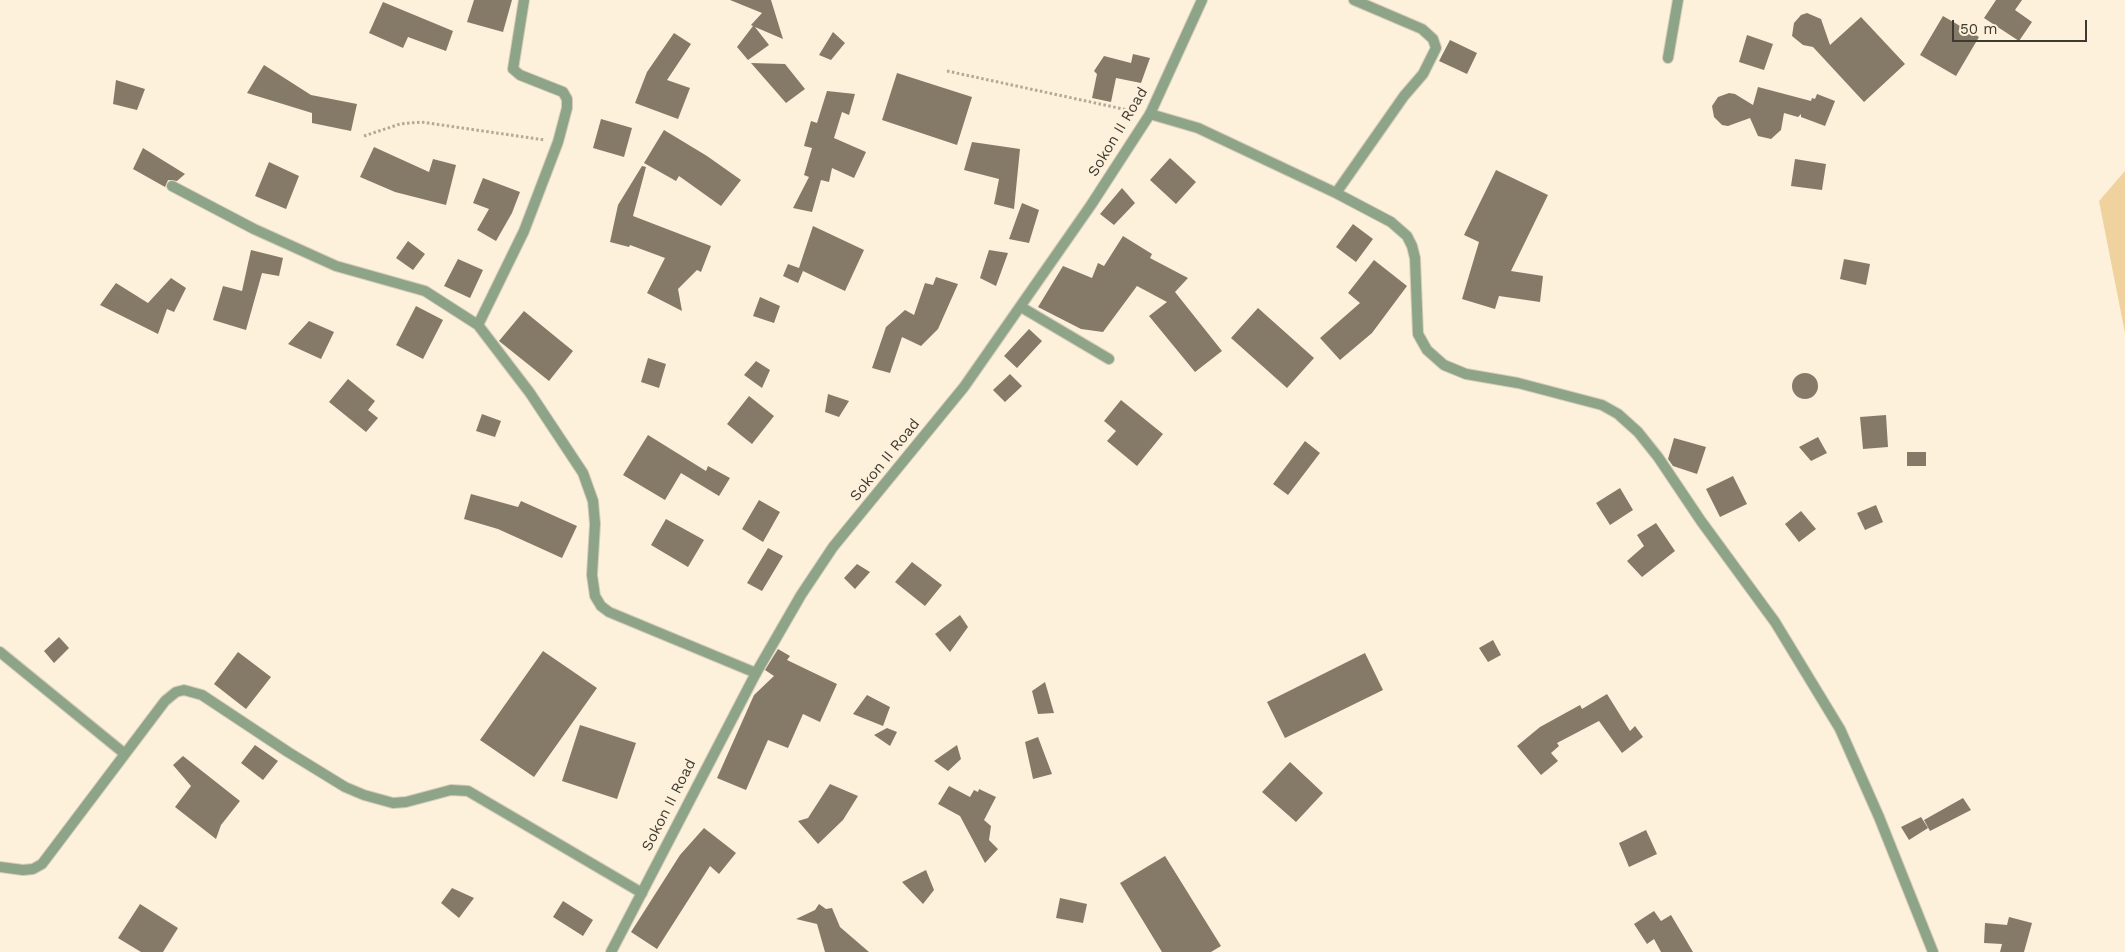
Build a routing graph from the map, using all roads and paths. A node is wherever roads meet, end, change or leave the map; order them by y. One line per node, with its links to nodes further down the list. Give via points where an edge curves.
1 (524, 0): 9 (street, via 513,69 566,95 567,108)
2 (1202, 0): 7 (street, Sokon II Road)
3 (1354, 0): 11 (street, via 1422,29 1433,39 1436,48 1423,74)
4 (1678, 0): 5 (street)
5 (1668, 58)
6 (948, 71): 7 (path)
7 (1150, 114): 11 (street, via 1198,128); 12 (street, Sokon II Road)
8 (364, 136): 9 (path, via 400,124 421,122)
9 (558, 142): 13 (street, via 524,231)
10 (172, 186): 13 (street, via 254,229 336,266 425,291)
11 (1336, 193): 21 (street, via 1391,222 1407,236 1415,258 1418,334 1427,350 1444,365 1466,374 1518,383 1602,405 1638,432 1658,457 1775,622 1840,729)
12 (1021, 307): 14 (street); 16 (street, Sokon II Road, via 964,387 833,547)
13 (478, 325): 16 (street, via 530,393 584,473 593,501 592,575 600,606)
14 (1109, 359)
15 (0, 652): 17 (street)
16 (756, 673): 19 (street, Sokon II Road)
17 (125, 754): 18 (street, via 42,864 23,870); 19 (street, via 170,696 176,692 193,691 337,782 364,795 393,804 451,790 468,791)
18 (0, 867)
19 (642, 892): 20 (street, Sokon II Road)
20 (611, 952)
21 (1933, 952)

